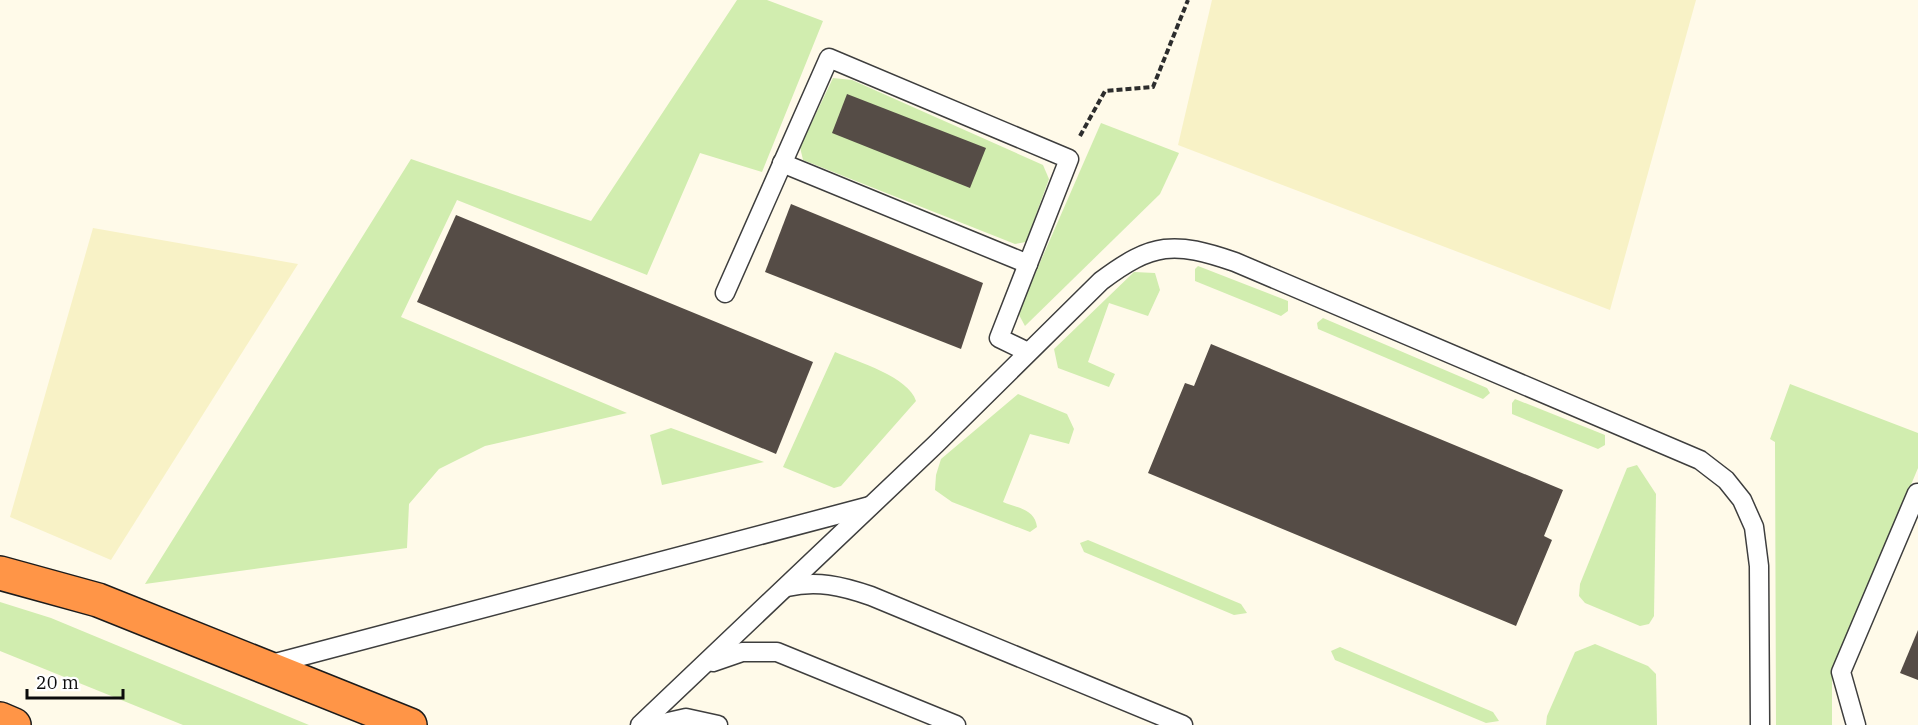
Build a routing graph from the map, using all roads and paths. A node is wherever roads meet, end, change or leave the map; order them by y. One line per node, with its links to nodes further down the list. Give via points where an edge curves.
1 (1188, 0): 2 (path, via 1153,87 1104,91)
2 (1070, 159): 3 (lane, via 829,58); 4 (lane)
3 (782, 163): 4 (lane); 5 (lane)
4 (1028, 264): 6 (lane, via 999,338)
5 (724, 293)
6 (1028, 351): 8 (lane); 21 (lane, via 1128,260 1174,247 1203,251 1700,460 1726,480 1742,500 1754,527 1759,566)
7 (1917, 493): 22 (lane, via 1841,672)
8 (872, 505): 10 (lane); 12 (lane)
9 (0, 573): 12 (highway, via 98,600)
10 (786, 587): 11 (lane); 20 (lane, via 807,582 838,585 871,596)
11 (706, 664): 16 (lane); 19 (lane, via 742,651 777,652)
12 (263, 666): 15 (highway)
13 (0, 719): 14 (highway)
14 (14, 725)
15 (410, 725)
16 (640, 725)
17 (655, 725): 18 (lane, via 686,718)
18 (718, 725)
19 (956, 725)
20 (1183, 725)
21 (1760, 725)
22 (1856, 725)

